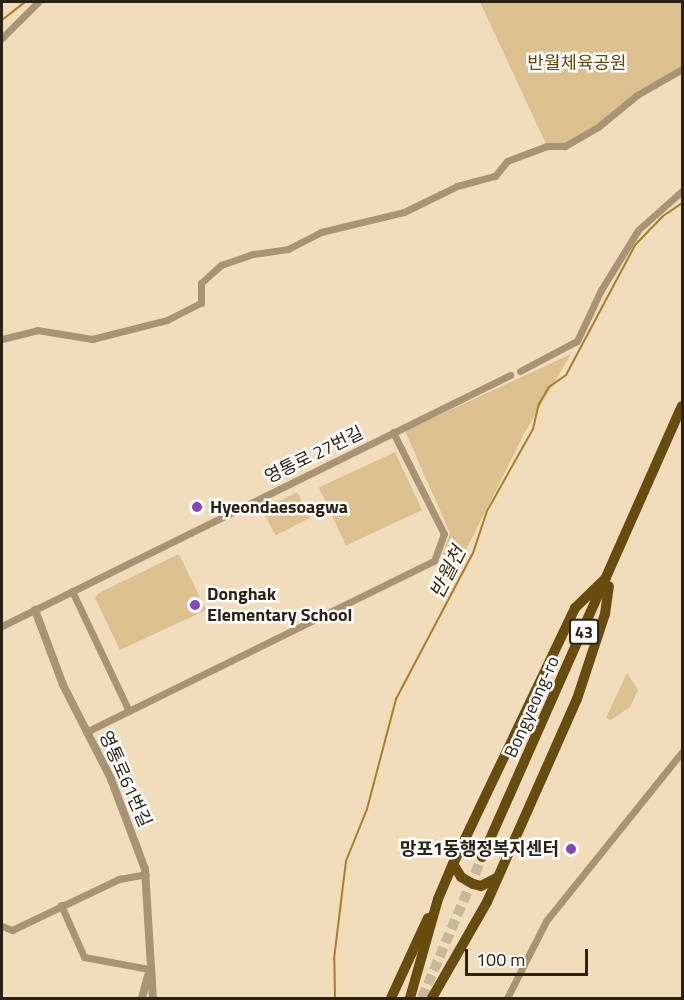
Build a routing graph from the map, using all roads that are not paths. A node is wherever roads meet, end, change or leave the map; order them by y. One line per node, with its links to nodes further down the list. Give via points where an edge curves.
1 (38, 2): 2 (street)
2 (2, 39)
3 (682, 69): 5 (street, via 637,95 598,127 566,146 547,146 507,161 495,176 457,186 404,212 321,232 288,249 221,265 201,283 201,303 167,320 92,339 37,330)
4 (682, 191): 6 (street, via 639,230 601,290 577,340)
5 (2, 339)
6 (520, 371)
7 (510, 375): 9 (street, 영통로 27번길)
8 (682, 406): 10 (highway, Bongyeong-ro / 43)
9 (393, 432): 11 (street, 영통로 27번길); 14 (street, via 444,534 434,561)
10 (610, 574): 17 (highway, Bongyeong-ro / 43); 18 (highway, via 575,608); 19 (highway, via 605,614 577,699)
11 (72, 591): 12 (street, 영통로 27번길); 14 (street)
12 (35, 610): 13 (street, 영통로 27번길); 15 (street, 영통로61번길, via 63,685)
13 (2, 626)
14 (129, 711): 15 (street)
15 (86, 732): 20 (street, 영통로61번길, via 111,779)
16 (682, 752): 30 (street, via 546,921)
17 (482, 857)
18 (453, 864): 19 (highway, via 466,882 482,886 496,881); 21 (highway)
19 (503, 868): 29 (highway)
20 (146, 874): 22 (street, via 119,879); 24 (street, 영통로61번길)
21 (438, 899): 27 (highway); 28 (highway)
22 (61, 905): 23 (street, via 12,930); 24 (street, via 84,957)
23 (2, 926)
24 (149, 969): 25 (street); 26 (street)
25 (142, 999)
26 (153, 999)
27 (391, 999)
28 (410, 999)
29 (432, 999)
30 (507, 999)

